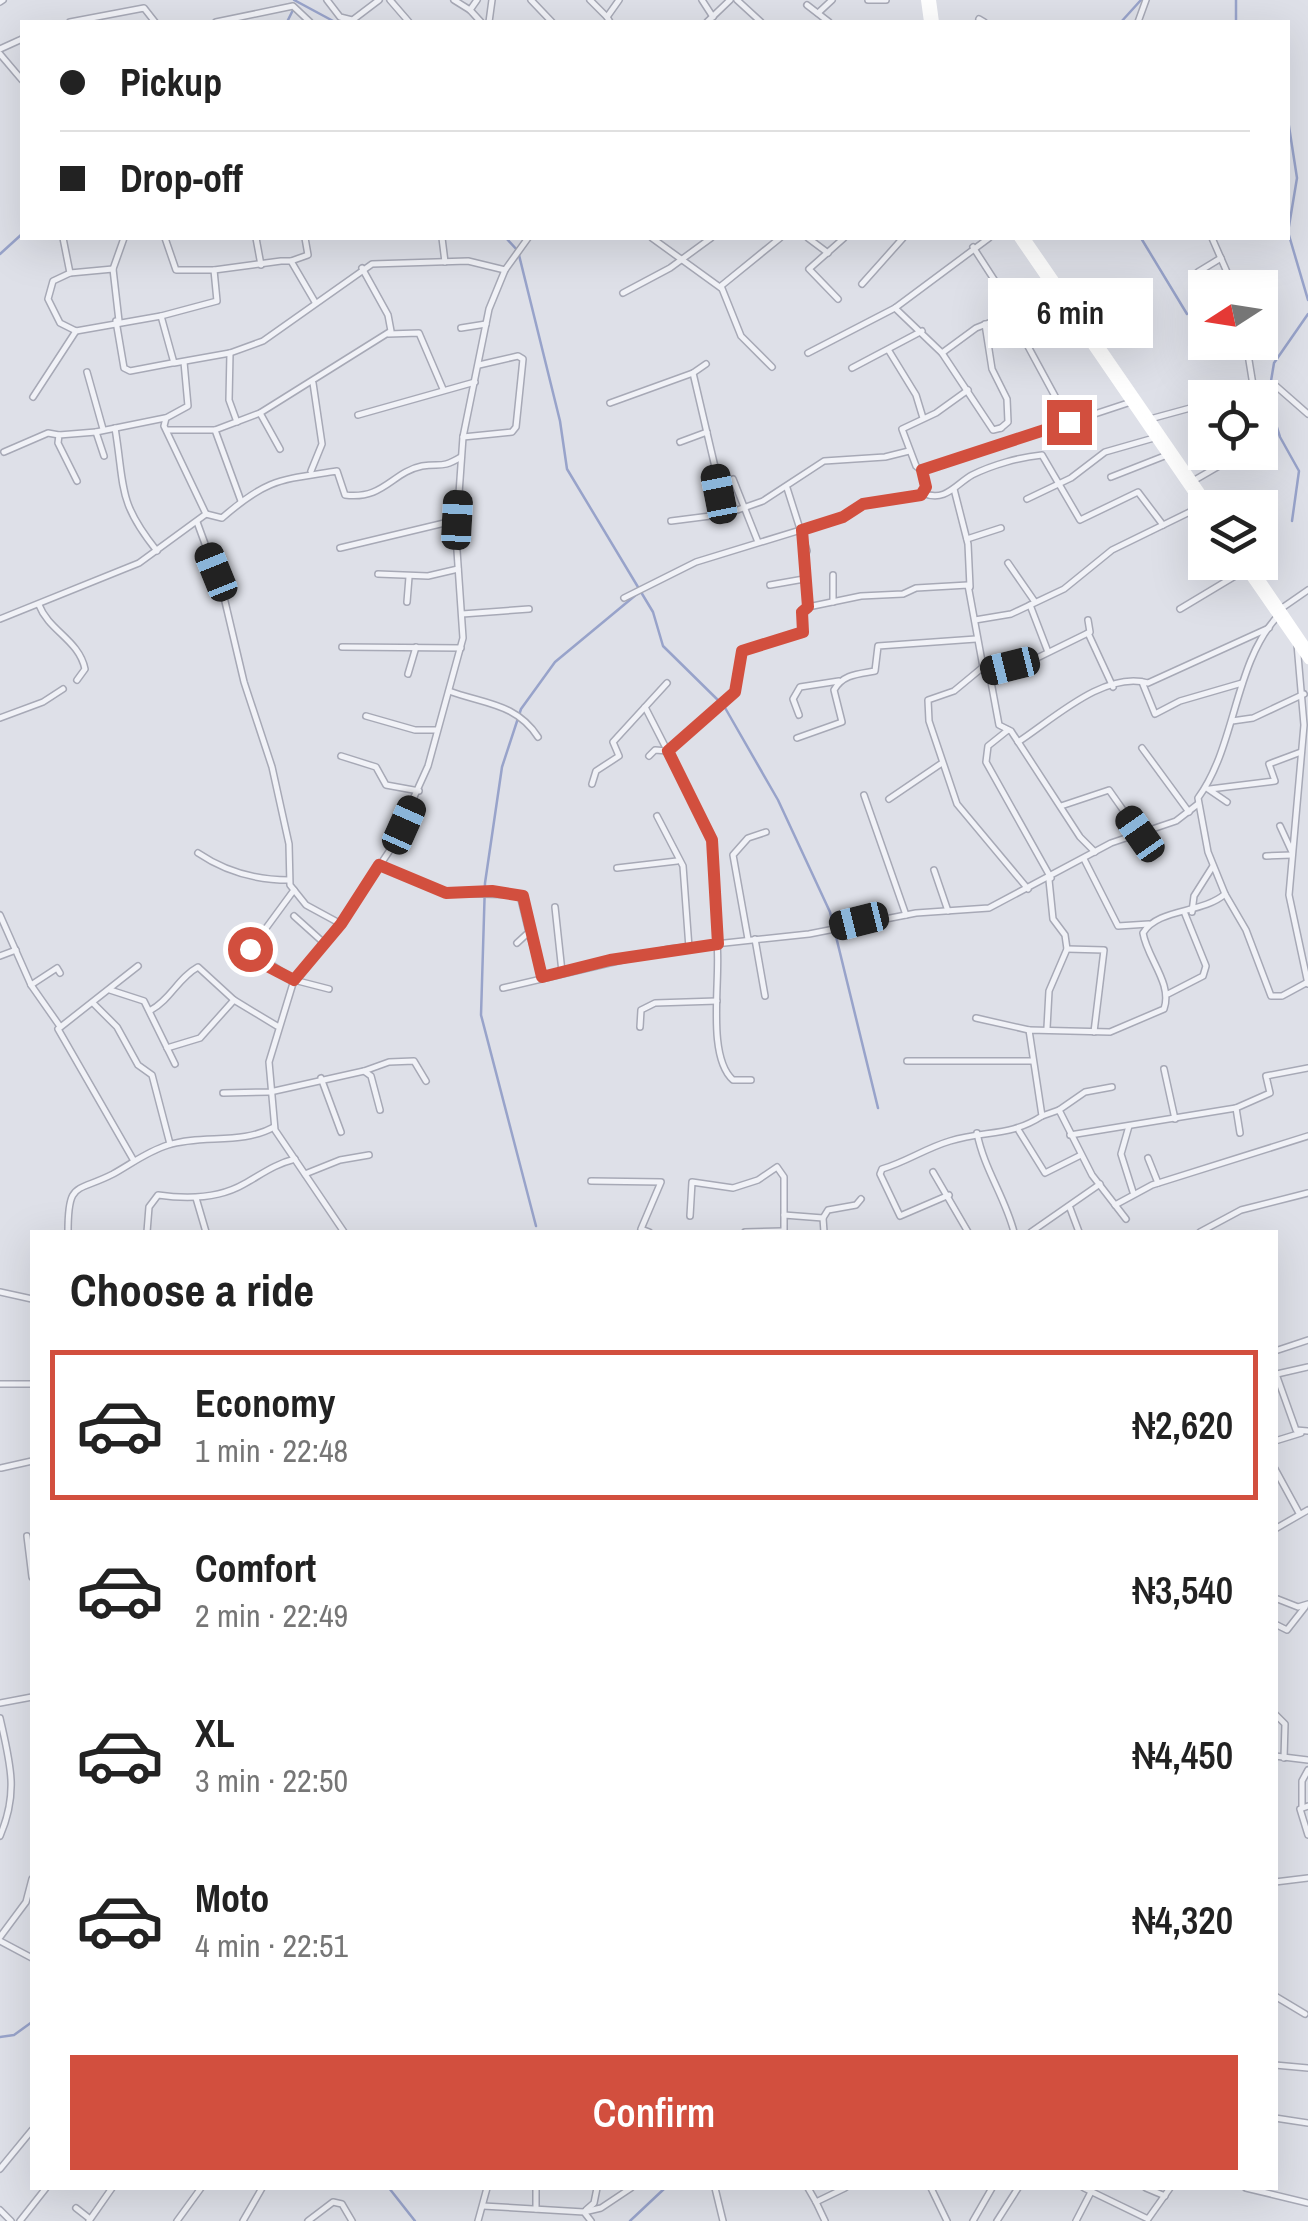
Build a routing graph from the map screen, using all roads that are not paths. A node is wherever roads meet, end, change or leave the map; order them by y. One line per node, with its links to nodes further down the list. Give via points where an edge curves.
1 (327, 0): 22 (street)
2 (379, 0): 23 (street)
3 (390, 0): 24 (street)
4 (454, 0): 15 (street)
5 (478, 0): 15 (street)
6 (531, 0): 26 (street)
7 (590, 0): 27 (street)
8 (619, 0): 27 (street)
9 (702, 0): 17 (street)
10 (734, 0): 17 (street); 29 (street)
11 (832, 0): 16 (street)
12 (868, 0): 13 (street)
13 (886, 0)
14 (806, 4): 16 (street)
15 (470, 10): 25 (street)
16 (818, 13): 30 (street)
17 (713, 17): 28 (street)
18 (81, 20): 19 (street, via 144,8)
19 (153, 20)
20 (224, 20): 21 (street, via 284,6 300,9)
21 (308, 20)
22 (348, 20)
23 (352, 20)
24 (408, 20)
25 (482, 20)
26 (550, 20)
27 (608, 20)
28 (709, 20)
29 (759, 20)
30 (827, 20)
31 (0, 52): 32 (street)
32 (20, 77)
33 (63, 240): 63 (street)
34 (123, 240): 58 (street)
35 (166, 240): 59 (street, via 176,270)
36 (256, 240): 56 (street)
37 (305, 240): 54 (street, via 308,255)
38 (442, 240): 55 (street)
39 (527, 240): 60 (street)
40 (655, 240): 53 (street)
41 (709, 240): 53 (street)
42 (778, 240): 65 (street)
43 (811, 240): 51 (street)
44 (842, 240): 51 (street)
45 (901, 240): 64 (street)
46 (985, 240): 50 (street)
47 (1019, 240): 67 (main road)
48 (1027, 240): 106 (main road)
49 (1213, 240): 52 (street)
50 (972, 247): 70 (street); 71 (street)
51 (828, 253): 68 (street, via 809,269)
52 (1221, 258): 61 (street); 62 (street)
53 (685, 259): 65 (street); 66 (street)
54 (290, 261): 56 (street); 69 (street)
55 (445, 262): 57 (street, via 384,260); 60 (street)
56 (260, 266): 59 (street)
57 (362, 268): 69 (street); 79 (street, via 388,315)
58 (113, 270): 63 (street); 73 (street)
59 (214, 270): 72 (street, via 217,301)
60 (506, 270): 74 (street)
61 (1201, 270)
62 (1226, 270)
63 (70, 273): 77 (street, via 50,285 48,299 60,322)
64 (862, 284)
65 (721, 288): 88 (street, via 741,336)
66 (623, 293)
67 (1058, 296): 71 (street); 98 (main road)
68 (838, 300)
69 (314, 302): 81 (street, via 270,337)
70 (895, 308): 78 (street); 82 (street)
71 (1013, 313): 75 (street); 108 (street)
72 (161, 316): 73 (street); 84 (street)
73 (118, 321): 77 (street); 84 (street, via 124,368)
74 (486, 324): 76 (street); 87 (street)
75 (985, 324): 83 (street); 110 (street, via 992,369 1008,400 1008,422)
76 (461, 328)
77 (76, 330): 97 (street)
78 (922, 331): 80 (street); 83 (street)
79 (388, 334): 92 (street); 95 (street, via 419,333)
80 (889, 352): 89 (street); 104 (street)
81 (230, 353): 85 (street); 107 (street, via 229,400)
82 (808, 353)
83 (942, 353): 96 (street)
84 (174, 362): 85 (street)
85 (184, 362): 105 (street, via 188,406)
86 (706, 364): 91 (street)
87 (479, 366): 93 (street); 116 (street, via 523,359 516,428)
88 (772, 368)
89 (852, 368)
90 (87, 372): 111 (street)
91 (693, 373): 99 (street); 114 (street)
92 (312, 381): 101 (street); 128 (street, via 322,444)
93 (475, 382): 95 (street); 116 (street)
94 (1278, 388): 102 (street)
95 (443, 389): 103 (street)
96 (968, 390): 104 (street); 110 (street, via 992,430)
97 (33, 397)
98 (1130, 402): 108 (street); 117 (main road)
99 (610, 403)
100 (1188, 409): 106 (street)
101 (260, 413): 107 (street); 120 (street)
102 (1308, 414)
103 (358, 415)
104 (926, 416): 121 (street, via 902,429)
105 (165, 418): 109 (street); 112 (street)
106 (1150, 419): 132 (main road)
107 (237, 422): 113 (street)
108 (1069, 422): 119 (street)
109 (116, 428): 111 (street); 154 (street, via 123,501)
110 (1001, 428): 119 (street)
111 (99, 430): 115 (street); 123 (street)
112 (166, 430): 113 (street); 142 (street)
113 (215, 430): 140 (street)
114 (707, 432): 118 (street); 143 (street)
115 (59, 435): 122 (street, via 48,433); 131 (street)
116 (463, 437): 125 (street)
117 (1154, 438): 124 (main road); 133 (street, via 1105,452)
118 (680, 442)
119 (1006, 444): 126 (street)
120 (280, 449)
121 (909, 450): 126 (street); 134 (street, via 824,461)
122 (4, 452)
123 (104, 456)
124 (1167, 456): 129 (street); 136 (main road)
125 (460, 457): 128 (street, via 444,467 420,467 367,494 345,494 336,471); 145 (street)
126 (922, 470): 138 (street)
127 (1212, 470): 132 (street)
128 (311, 471): 140 (street, via 272,481)
129 (1111, 477)
130 (732, 478): 141 (street)
131 (77, 481)
132 (1193, 481): 137 (main road)
133 (1057, 482): 135 (street, via 1045,458 1036,456 978,472); 139 (street); 148 (street, via 1080,520 1138,492)
134 (786, 488): 141 (street); 150 (street)
135 (954, 489): 138 (street, via 937,496); 151 (street)
136 (1192, 490)
137 (1197, 490)
138 (924, 492): 150 (street, via 863,504)
139 (1027, 499)
140 (241, 501): 142 (street, via 222,518)
141 (748, 508): 143 (street); 152 (street)
142 (206, 514): 147 (street)
143 (726, 514): 146 (street)
144 (1188, 515): 148 (street)
145 (457, 520): 153 (street); 156 (street)
146 (671, 520)
147 (197, 522): 154 (street); 239 (street, via 224,593 272,767)
148 (1163, 525): 170 (street)
149 (1001, 528): 151 (street)
150 (802, 530): 152 (street); 160 (street)
151 (968, 539): 164 (street)
152 (758, 542): 166 (street, via 696,562)
153 (340, 548)
154 (158, 551): 169 (street)
155 (1008, 564): 170 (street)
156 (458, 570): 158 (street); 174 (street)
157 (378, 574): 158 (street)
158 (409, 576): 167 (street)
159 (832, 576): 168 (street)
160 (804, 580): 163 (street); 171 (street)
161 (1223, 580): 173 (street)
162 (1255, 580): 175 (main road)
163 (770, 585)
164 (970, 587): 168 (street); 177 (street)
165 (1308, 590): 175 (street)
166 (624, 598)
167 (408, 602)
168 (834, 602): 171 (street)
169 (39, 604): 176 (street); 191 (street, via 81,654 85,669)
170 (1032, 604): 177 (street); 187 (street)
171 (808, 607): 211 (street, via 800,635 742,651 735,692)
172 (529, 609): 174 (street)
173 (1180, 609)
174 (462, 614): 185 (street)
175 (1278, 614): 179 (street); 182 (main road); 186 (main road)
176 (0, 619)
177 (975, 620): 181 (street)
178 (1088, 620): 180 (street)
179 (1269, 628): 194 (street); 195 (street)
180 (1088, 633): 187 (street); 196 (street)
181 (976, 639): 189 (street); 193 (street, via 878,646 875,672)
182 (1297, 644): 188 (main road); 199 (street)
183 (416, 646): 184 (street); 185 (street); 190 (street)
184 (342, 647)
185 (461, 648): 198 (street)
186 (1308, 648)
187 (1048, 652): 189 (street)
188 (1308, 660)
189 (986, 669): 206 (street, via 999,725); 215 (street, via 928,700)
190 (408, 674)
191 (77, 680)
192 (667, 682): 200 (street)
193 (839, 682): 201 (street, via 800,687 793,699); 208 (street, via 834,690 842,722)
194 (1142, 682): 195 (street, via 1155,714); 196 (street)
195 (1244, 683): 204 (street)
196 (1113, 687): 209 (street, via 1073,704)
197 (64, 689): 203 (street)
198 (449, 691): 205 (street); 207 (street, via 504,706)
199 (1304, 694): 204 (street); 212 (street)
200 (646, 707): 211 (street); 216 (street, via 614,742 619,756 596,772)
201 (799, 715)
202 (366, 716): 205 (street)
203 (0, 718)
204 (1232, 721): 217 (street)
205 (437, 730): 218 (street)
206 (1008, 730): 209 (street); 238 (street, via 988,746 986,762)
207 (538, 736)
208 (797, 738)
209 (1018, 742): 222 (street)
210 (1142, 748): 223 (street)
211 (668, 751): 214 (street); 255 (street, via 712,840)
212 (1300, 752): 217 (street, via 1269,764 1274,781); 230 (street)
213 (341, 756): 218 (street, via 376,766 386,785)
214 (650, 756)
215 (942, 763): 220 (street); 240 (street, via 958,804)
216 (592, 784)
217 (1208, 788): 221 (street); 223 (street)
218 (419, 791): 234 (street)
219 (864, 795): 247 (street)
220 (889, 800)
221 (1227, 802)
222 (1061, 806): 227 (street, via 1109,790); 228 (street)
223 (1194, 809): 227 (street); 235 (street)
224 (656, 816): 233 (street)
225 (1280, 826): 230 (street)
226 (766, 832): 252 (street, via 748,838 734,855)
227 (1140, 834): 228 (street)
228 (1095, 852): 232 (street)
229 (198, 853): 239 (street, via 262,880)
230 (1292, 854): 231 (street); 260 (street, via 1289,895)
231 (1266, 856)
232 (1084, 859): 238 (street); 250 (street, via 1118,926)
233 (677, 861): 236 (street); 256 (street, via 683,866)
234 (379, 865): 249 (street); 251 (street, via 446,893 520,895)
235 (1214, 866): 242 (street); 245 (street)
236 (617, 868)
237 (934, 870): 244 (street)
238 (1050, 879): 240 (street); 258 (street, via 1053,919)
239 (289, 880): 241 (street)
240 (1028, 889): 244 (street, via 989,908)
241 (294, 890): 249 (street, via 306,906); 265 (street, via 250,950)
242 (1226, 894): 245 (street); 266 (street, via 1271,996)
243 (556, 907): 262 (street)
244 (948, 911): 247 (street)
245 (1188, 913): 250 (street); 271 (street, via 1206,966 1203,976)
246 (0, 915): 257 (street)
247 (906, 915): 252 (street)
248 (294, 916): 254 (street)
249 (341, 924): 254 (street)
250 (1148, 924): 271 (street, via 1146,952)
251 (530, 932): 253 (street); 264 (street)
252 (752, 939): 255 (street); 272 (street)
253 (517, 942)
254 (324, 943): 265 (street)
255 (718, 944): 256 (street); 274 (street)
256 (689, 948): 262 (street)
257 (16, 950): 259 (street); 267 (street)
258 (1067, 950): 281 (street, via 1049,991); 283 (street, via 1104,950)
259 (0, 956)
260 (1306, 962): 266 (street)
261 (138, 966): 270 (street)
262 (562, 972): 264 (street)
263 (60, 974): 267 (street, via 56,968)
264 (542, 977): 268 (street)
265 (294, 980): 269 (street); 279 (street)
266 (1308, 983)
267 (31, 985): 278 (street)
268 (504, 988)
269 (329, 989)
270 (110, 990): 275 (street); 276 (street, via 144,1001)
271 (1168, 994): 283 (street, via 1164,1008 1150,1018)
272 (765, 996)
273 (234, 1000): 276 (street, via 198,967); 279 (street); 284 (street, via 200,1038)
274 (717, 1001): 280 (street, via 655,1003 641,1010); 292 (street, via 726,1074)
275 (94, 1004): 278 (street); 310 (street, via 152,1076)
276 (150, 1010): 284 (street)
277 (976, 1018): 282 (street)
278 (58, 1025): 315 (street)
279 (277, 1026): 296 (street)
280 (640, 1027)
281 (1047, 1028): 282 (street); 283 (street)
282 (1028, 1030): 286 (street)
283 (1094, 1032)
284 (167, 1048): 287 (street)
285 (907, 1061): 286 (street)
286 (1032, 1061): 300 (street)
287 (175, 1064)
288 (1308, 1068): 297 (street, via 1266,1076 1270,1093)
289 (1164, 1070): 301 (street)
290 (364, 1071): 291 (street); 293 (street, via 414,1061); 298 (street)
291 (321, 1078): 296 (street); 305 (street)
292 (752, 1080)
293 (426, 1081)
294 (1112, 1088): 299 (street, via 1085,1092)
295 (223, 1092): 296 (street)
296 (270, 1092): 302 (street)
297 (1236, 1108): 301 (street); 307 (street)
298 (380, 1110)
299 (1059, 1110): 300 (street); 308 (street)
300 (1042, 1116): 304 (street)
301 (1175, 1119): 303 (street)
302 (276, 1126): 310 (street, via 259,1136); 314 (street)
303 (1128, 1126): 308 (street); 321 (street, via 1121,1154)
304 (1020, 1131): 306 (street); 311 (street, via 1044,1173)
305 (341, 1132)
306 (977, 1133): 323 (street, via 880,1174 900,1216); 340 (street)
307 (1240, 1134)
308 (1070, 1135): 311 (street)
309 (1308, 1136): 319 (street)
310 (170, 1144): 315 (street)
311 (1082, 1155): 320 (street)
312 (369, 1156): 317 (street)
313 (1148, 1158): 319 (street)
314 (296, 1159): 317 (street); 324 (street)
315 (134, 1162): 332 (street, via 76,1188)
316 (933, 1172): 323 (street)
317 (304, 1174): 335 (street)
318 (591, 1182): 336 (street, via 661,1182)
319 (1158, 1183): 321 (street)
320 (1100, 1184): 326 (street); 327 (street)
321 (1132, 1192): 326 (street)
322 (1308, 1193): 343 (street, via 1241,1210)
323 (948, 1195): 339 (street)
324 (196, 1198): 333 (street, via 158,1195 149,1207); 334 (street)
325 (861, 1200): 330 (street, via 828,1210)
326 (1115, 1205): 331 (street)
327 (1070, 1208): 341 (street); 342 (street)
328 (784, 1215): 329 (street, via 778,1167 733,1188 692,1182); 330 (street); 337 (street)
329 (690, 1216)
330 (823, 1218): 338 (street)
331 (1126, 1219)
332 (68, 1230)
333 (147, 1230)
334 (205, 1230)
335 (343, 1230)
336 (643, 1230)
337 (784, 1230)
338 (824, 1230)
339 (967, 1230)
340 (1014, 1230)
341 (1033, 1230)
342 (1078, 1230)
343 (1204, 1230)
344 (0, 1292): 345 (street)
345 (30, 1299)
346 (1308, 1340): 347 (street)
347 (1278, 1350)
348 (1308, 1368): 349 (street)
349 (1278, 1374)
350 (1278, 1380): 353 (street, via 1296,1430)
351 (0, 1384): 352 (street)
352 (30, 1384)
353 (1305, 1432): 354 (street)
354 (1278, 1440)
355 (30, 1462): 356 (street)
356 (1, 1468)
357 (1278, 1474): 359 (street)
358 (1308, 1510): 359 (street)
359 (1299, 1513): 360 (street)
360 (1278, 1527)
361 (27, 1536): 362 (street)
362 (30, 1561)
363 (1278, 1599): 364 (street)
364 (1306, 1605): 365 (street, via 1287,1630)
365 (1278, 1626)
366 (30, 1697): 367 (street)
367 (0, 1703)
368 (1278, 1717): 371 (street, via 1286,1724)
369 (0, 1718): 376 (street, via 14,1785)
370 (1278, 1757): 371 (street)
371 (1284, 1758): 372 (street)
372 (1308, 1760)
373 (1308, 1770): 374 (street, via 1300,1796)
374 (1305, 1806): 375 (street)
375 (1308, 1835)
376 (0, 1836)
377 (1308, 1878): 378 (street)
378 (1278, 1882)
379 (29, 1903): 380 (street)
380 (0, 1939): 381 (street)
381 (30, 1957)
382 (1278, 1998): 383 (street)
383 (1306, 2014)
384 (1278, 2065): 385 (street)
385 (1308, 2068)
386 (1278, 2118): 387 (street)
387 (1308, 2123)
388 (30, 2132): 389 (street)
389 (0, 2169)
390 (44, 2190): 421 (street)
391 (111, 2190): 419 (street)
392 (200, 2190): 422 (street)
393 (261, 2190): 423 (street)
394 (487, 2190): 411 (street)
395 (536, 2190): 415 (street)
396 (597, 2190): 416 (street)
397 (629, 2190): 416 (street)
398 (715, 2190): 429 (street)
399 (809, 2190): 409 (street)
400 (841, 2190): 409 (street)
401 (933, 2190): 431 (street)
402 (991, 2190): 417 (street)
403 (1017, 2190): 433 (street)
404 (1088, 2190): 418 (street); 434 (street)
405 (1151, 2190): 408 (street)
406 (1169, 2190): 408 (street)
407 (1254, 2190): 410 (street)
408 (1165, 2196): 418 (street)
409 (816, 2202): 430 (street)
410 (1308, 2203)
411 (484, 2206): 413 (street); 426 (street)
412 (76, 2208): 419 (street)
413 (526, 2208): 415 (street); 427 (street)
414 (0, 2210): 420 (street)
415 (536, 2210): 416 (street)
416 (584, 2212): 428 (street)
417 (975, 2218): 432 (street)
418 (1149, 2219)
419 (90, 2220)
420 (11, 2221)
421 (20, 2221)
422 (177, 2221)
423 (243, 2221)
424 (308, 2221): 425 (street, via 333,2202)
425 (352, 2221)
426 (478, 2221)
427 (523, 2221)
428 (592, 2221)
429 (723, 2221)
430 (825, 2221)
431 (947, 2221)
432 (986, 2221)
433 (997, 2221)
434 (1076, 2221)

